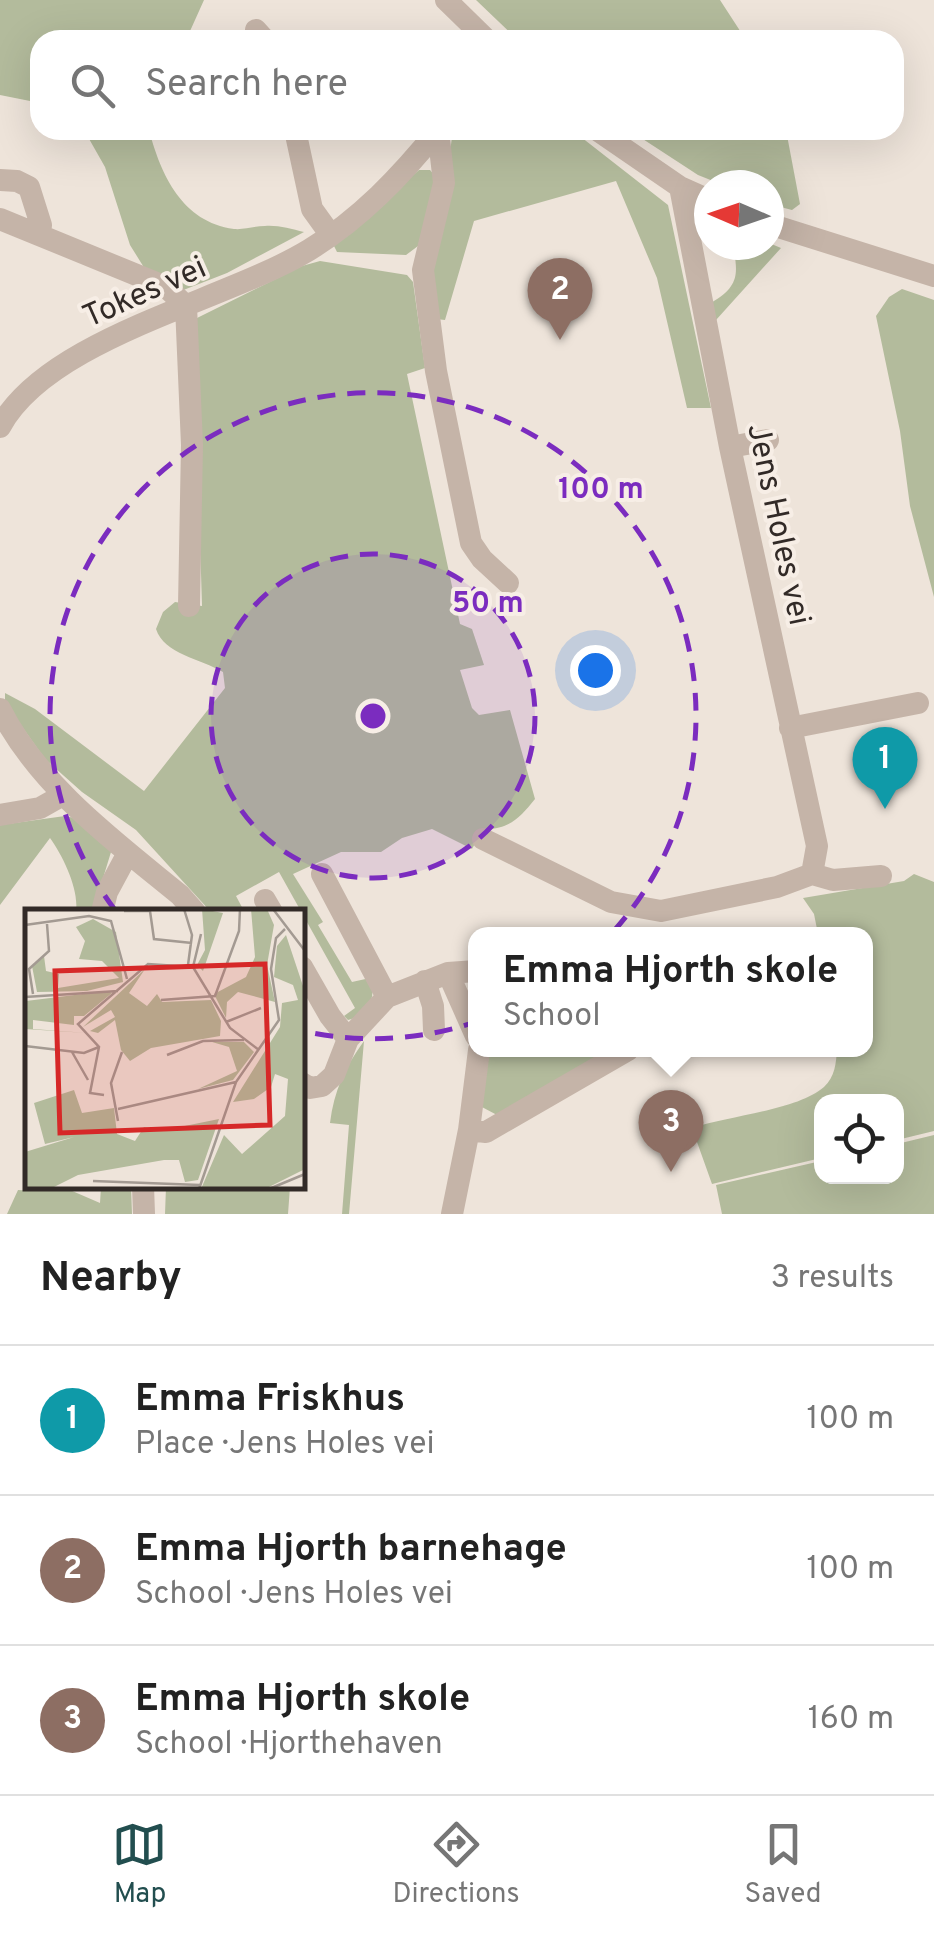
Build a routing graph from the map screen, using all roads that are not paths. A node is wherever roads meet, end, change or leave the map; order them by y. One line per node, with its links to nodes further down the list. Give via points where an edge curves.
1 (446, 0): 2 (street)
2 (477, 30)
3 (297, 140): 12 (street, via 312,210)
4 (430, 140): 12 (street, Tokes vei, via 402,174)
5 (439, 140): 19 (street, via 444,183 422,270 436,371 471,543)
6 (612, 140): 8 (street)
7 (0, 180): 13 (street, via 29,187)
8 (680, 187): 9 (street); 18 (street, Jens Holes vei)
9 (694, 193)
10 (0, 220): 13 (street)
11 (784, 229): 14 (street)
12 (330, 234): 15 (street, Tokes vei, via 253,279)
13 (40, 235): 15 (street, via 166,287)
14 (934, 276)
15 (186, 306): 16 (street, Tokes vei, via 51,372); 20 (street)
16 (2, 418)
17 (768, 440): 18 (street)
18 (730, 447): 23 (street, Jens Holes vei)
19 (508, 583)
20 (189, 606)
21 (918, 702): 23 (street)
22 (0, 708): 24 (street)
23 (790, 728): 29 (street, Jens Holes vei, via 817,846)
24 (63, 795): 25 (street, via 40,808); 27 (street)
25 (0, 816)
26 (484, 839): 29 (street, via 611,902 661,911)
27 (128, 853): 31 (street); 32 (street)
28 (322, 874): 36 (street)
29 (812, 874): 30 (street, via 832,880)
30 (881, 876)
31 (103, 909)
32 (192, 909)
33 (305, 971): 39 (street)
34 (468, 972): 35 (street)
35 (436, 977): 36 (street); 37 (street); 38 (street)
36 (387, 998): 39 (street)
37 (468, 1024)
38 (434, 1030)
39 (348, 1040): 42 (street, via 334,1074 322,1086)
40 (479, 1057): 43 (street)
41 (616, 1057): 43 (street, via 486,1132)
42 (305, 1086)
43 (469, 1130): 46 (street)
44 (143, 1189): 45 (street)
45 (144, 1214)
46 (452, 1214)

